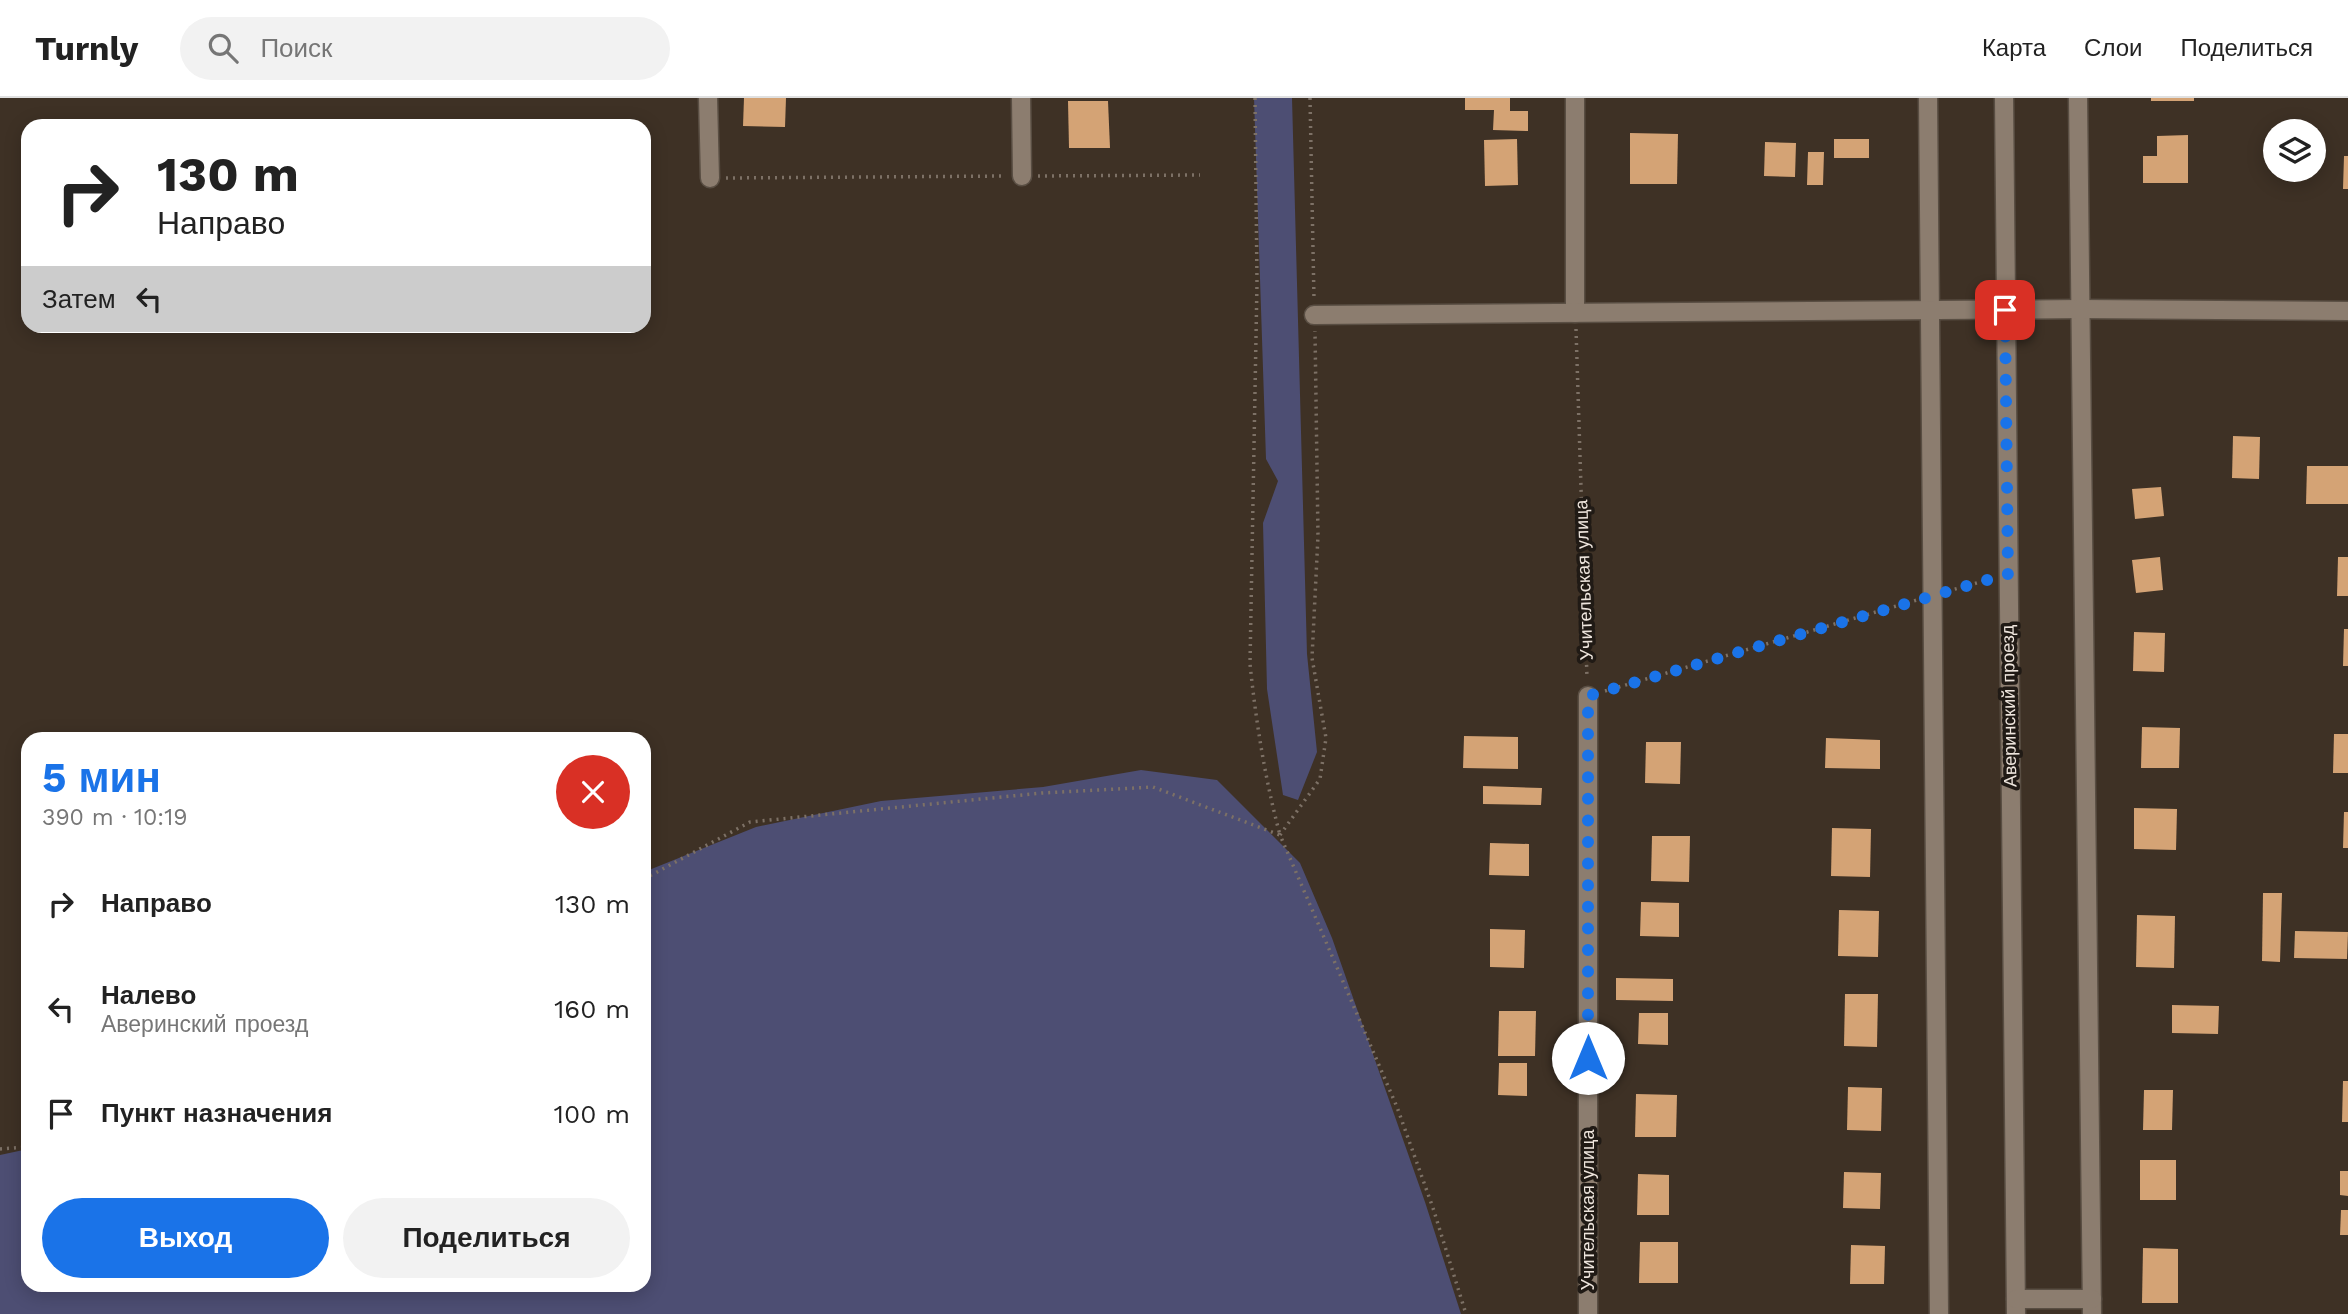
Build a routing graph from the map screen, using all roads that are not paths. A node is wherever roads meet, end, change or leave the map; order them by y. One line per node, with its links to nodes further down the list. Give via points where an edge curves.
1 (708, 98): 8 (street)
2 (1021, 98): 7 (street)
3 (1575, 98): 13 (street)
4 (1928, 98): 10 (street)
5 (2004, 98): 11 (street, Аверинский проезд)
6 (2078, 98): 9 (street)
7 (1022, 176)
8 (710, 178)
9 (2080, 309): 11 (street); 12 (street); 17 (street)
10 (1930, 310): 11 (street); 13 (street); 19 (street)
11 (2005, 310): 16 (street, Аверинский проезд)
12 (2348, 311)
13 (1575, 313): 14 (street)
14 (1314, 315)
15 (1588, 696): 18 (street, Учительская улица)
16 (2016, 1307): 17 (street)
17 (2092, 1307)
18 (1588, 1314)
19 (1939, 1314)

